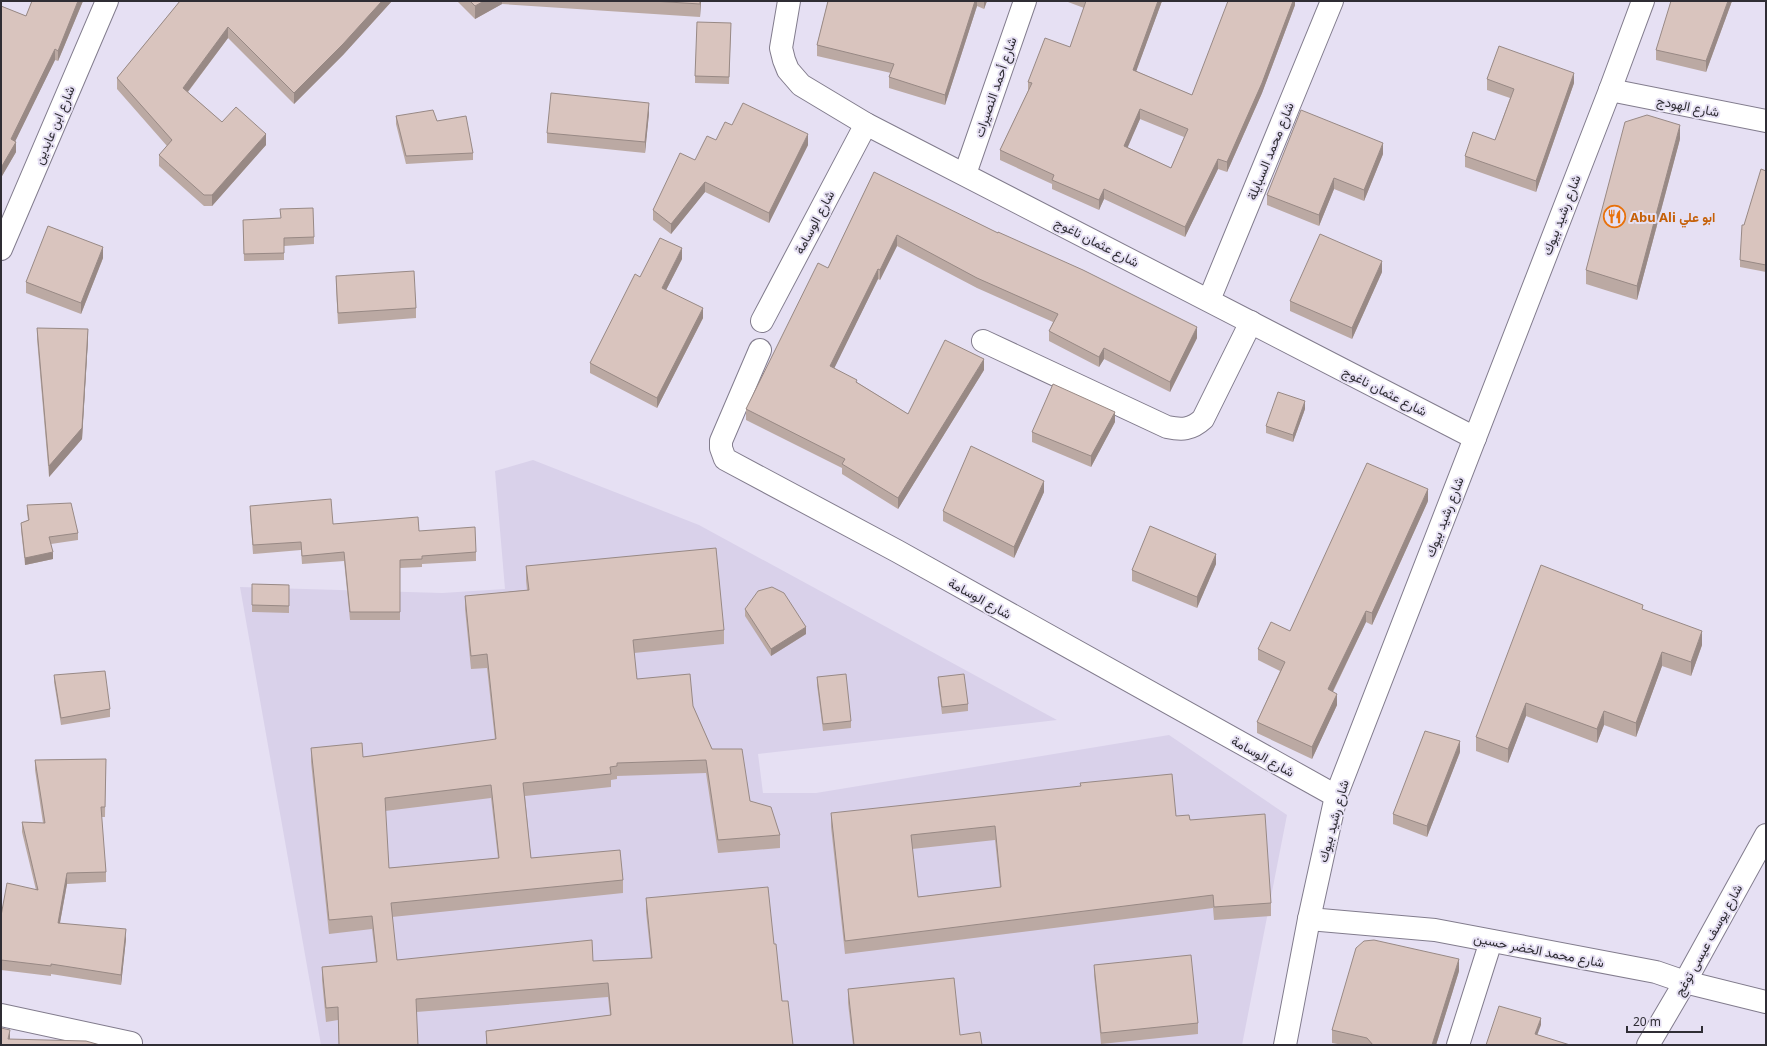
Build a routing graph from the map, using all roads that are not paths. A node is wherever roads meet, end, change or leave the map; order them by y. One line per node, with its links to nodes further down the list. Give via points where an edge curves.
1 (107, 1): 10 (street, شارع ابن عابدين)
2 (789, 1): 8 (street, شارع عثمان ناغوج, via 782,48 788,70 801,85)
3 (1025, 1): 9 (street, شارع أحمد النصيرات)
4 (1332, 1): 11 (street, شارع محمد السبايلة)
5 (1643, 1): 6 (street, شارع رشيد بيوك)
6 (1610, 90): 7 (street, شارع الهودج); 16 (street, شارع رشيد بيوك)
7 (1766, 121)
8 (866, 124): 9 (street, شارع عثمان ناغوج); 12 (street, شارع الوسامة)
9 (965, 174): 11 (street, شارع عثمان ناغوج)
10 (1, 249)
11 (1209, 300): 13 (street, شارع عثمان ناغوج)
12 (762, 320)
13 (1251, 322): 14 (street, via 1203,419 1186,429 1167,427); 16 (street, شارع عثمان ناغوج)
14 (983, 341)
15 (760, 350): 17 (street, شارع الوسامة, via 721,441 725,459 897,551)
16 (1475, 438): 17 (street, شارع رشيد بيوك)
17 (1336, 796): 19 (street, شارع رشيد بيوك)
18 (1766, 835): 21 (street, شارع يوسف عيسى توغج)
19 (1309, 919): 20 (street, شارع محمد الخضر حسين, via 1435,930); 25 (street, شارع رشيد بيوك)
20 (1491, 941): 21 (street, شارع محمد الخضر حسين, via 1656,972); 26 (street)
21 (1685, 982): 22 (street, شارع محمد الخضر حسين); 27 (street, شارع يوسف عيسى توغج)
22 (1766, 1002)
23 (1, 1015): 24 (street)
24 (131, 1043)
25 (1285, 1045)
26 (1458, 1045)
27 (1648, 1045)

